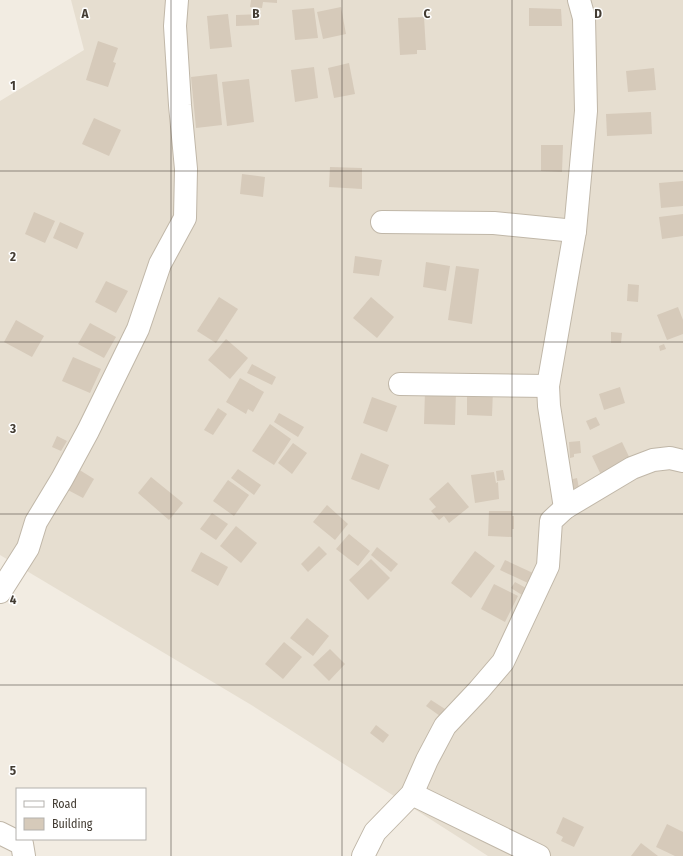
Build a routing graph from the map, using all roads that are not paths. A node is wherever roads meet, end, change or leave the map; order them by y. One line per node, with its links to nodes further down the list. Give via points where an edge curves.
1 (176, 0): 9 (street, via 180,105 186,169 185,218 160,264 138,329 92,424 36,522 28,548)
2 (579, 0): 4 (street, via 584,18 586,110)
3 (382, 222): 4 (street, via 494,222)
4 (575, 231): 6 (street)
5 (400, 384): 6 (street)
6 (548, 386): 8 (street)
7 (683, 461): 8 (street, via 670,458 653,460 632,468)
8 (565, 508): 10 (street, via 551,521 548,566 503,662 445,726)
9 (0, 592)
10 (412, 794): 13 (street, via 375,832); 14 (street)
11 (0, 833): 12 (street, via 22,844)
12 (24, 856)
13 (363, 856)
14 (539, 856)

